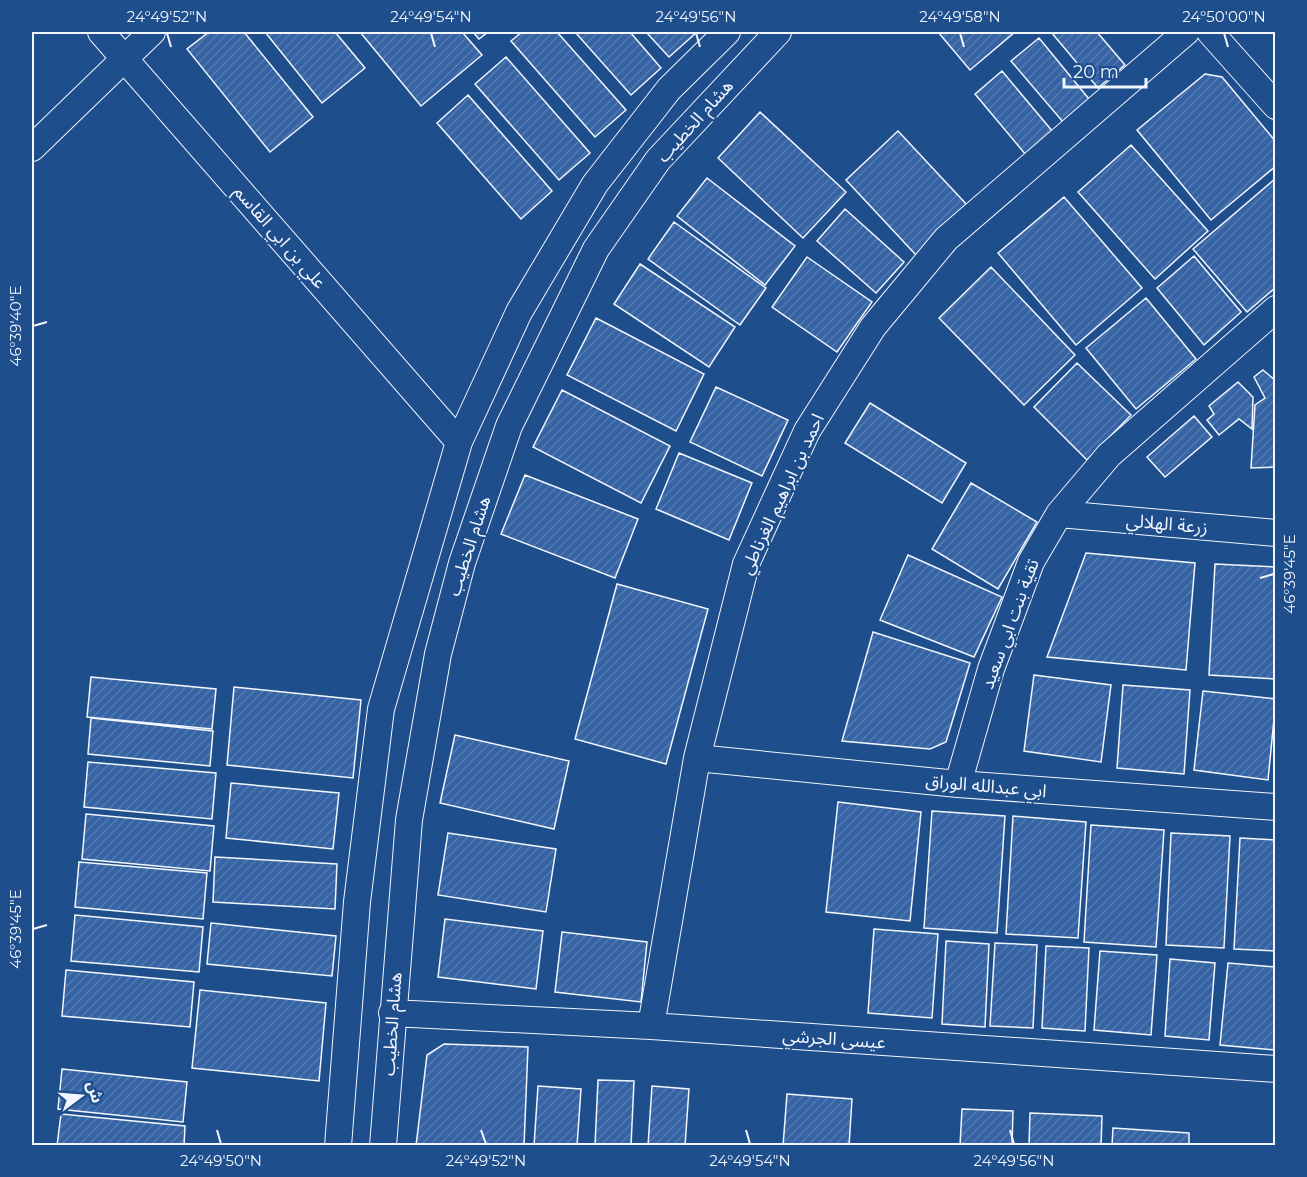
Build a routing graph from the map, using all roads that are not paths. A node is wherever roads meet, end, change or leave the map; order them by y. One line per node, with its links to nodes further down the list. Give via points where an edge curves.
1 (101, 32): 7 (street, علي بن ابي القاسم)
2 (152, 32): 7 (street)
3 (727, 32): 11 (street, هشام الخطيب, via 669,89 595,184 519,312)
4 (778, 32): 17 (street, هشام الخطيب, via 658,160 596,249 509,426 462,563 438,654 409,820)
5 (1186, 32): 14 (street, احمد بن ابراهيم الغرناطي, via 946,239 873,327 807,431 746,564)
6 (1210, 32): 8 (street)
7 (123, 57): 9 (street); 11 (street, علي بن ابي القاسم)
8 (1275, 106)
9 (32, 148)
10 (1275, 309): 12 (street, تقية بنت ابي سعيد, via 1109,455)
11 (459, 442): 20 (street, هشام الخطيب, via 381,709 357,903)
12 (1059, 514): 13 (street, زرعة الهلالي); 15 (street, تقية بنت ابي سعيد, via 1027,572 991,669)
13 (1275, 533)
14 (697, 758): 15 (street, ابي عبدالله الوراق); 18 (street, احمد بن ابراهيم الغرناطي)
15 (958, 784): 16 (street, ابي عبدالله الوراق)
16 (1275, 807)
17 (392, 1013): 18 (street, عيسى الجرشي); 21 (street, هشام الخطيب)
18 (651, 1026): 19 (street, عيسى الجرشي)
19 (1275, 1070)
20 (338, 1146)
21 (383, 1146)

